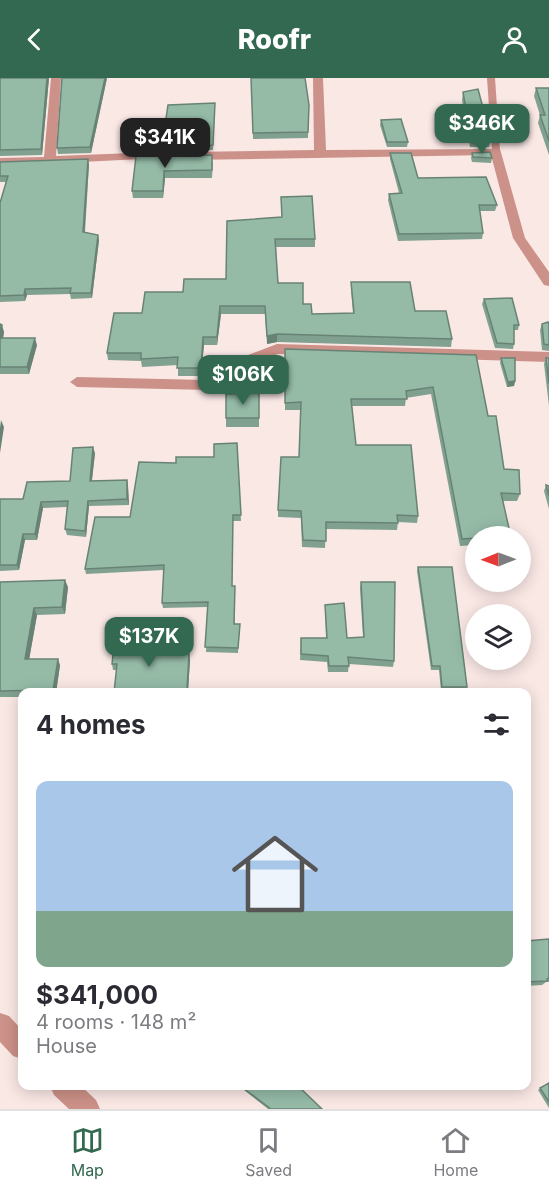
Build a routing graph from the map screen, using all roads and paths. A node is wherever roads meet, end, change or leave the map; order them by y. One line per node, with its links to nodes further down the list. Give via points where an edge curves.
1 (56, 78): 6 (street)
2 (318, 78): 5 (street)
3 (491, 78): 4 (lane)
4 (496, 151): 5 (street); 8 (street, via 519,238)
5 (320, 153): 6 (street)
6 (50, 160): 7 (street)
7 (0, 162)
8 (549, 282)
9 (549, 357): 10 (street, via 277,348 248,360 208,385)
10 (77, 382)
11 (0, 1025): 12 (street)
12 (18, 1043)
13 (67, 1090): 14 (street)
14 (87, 1109)

